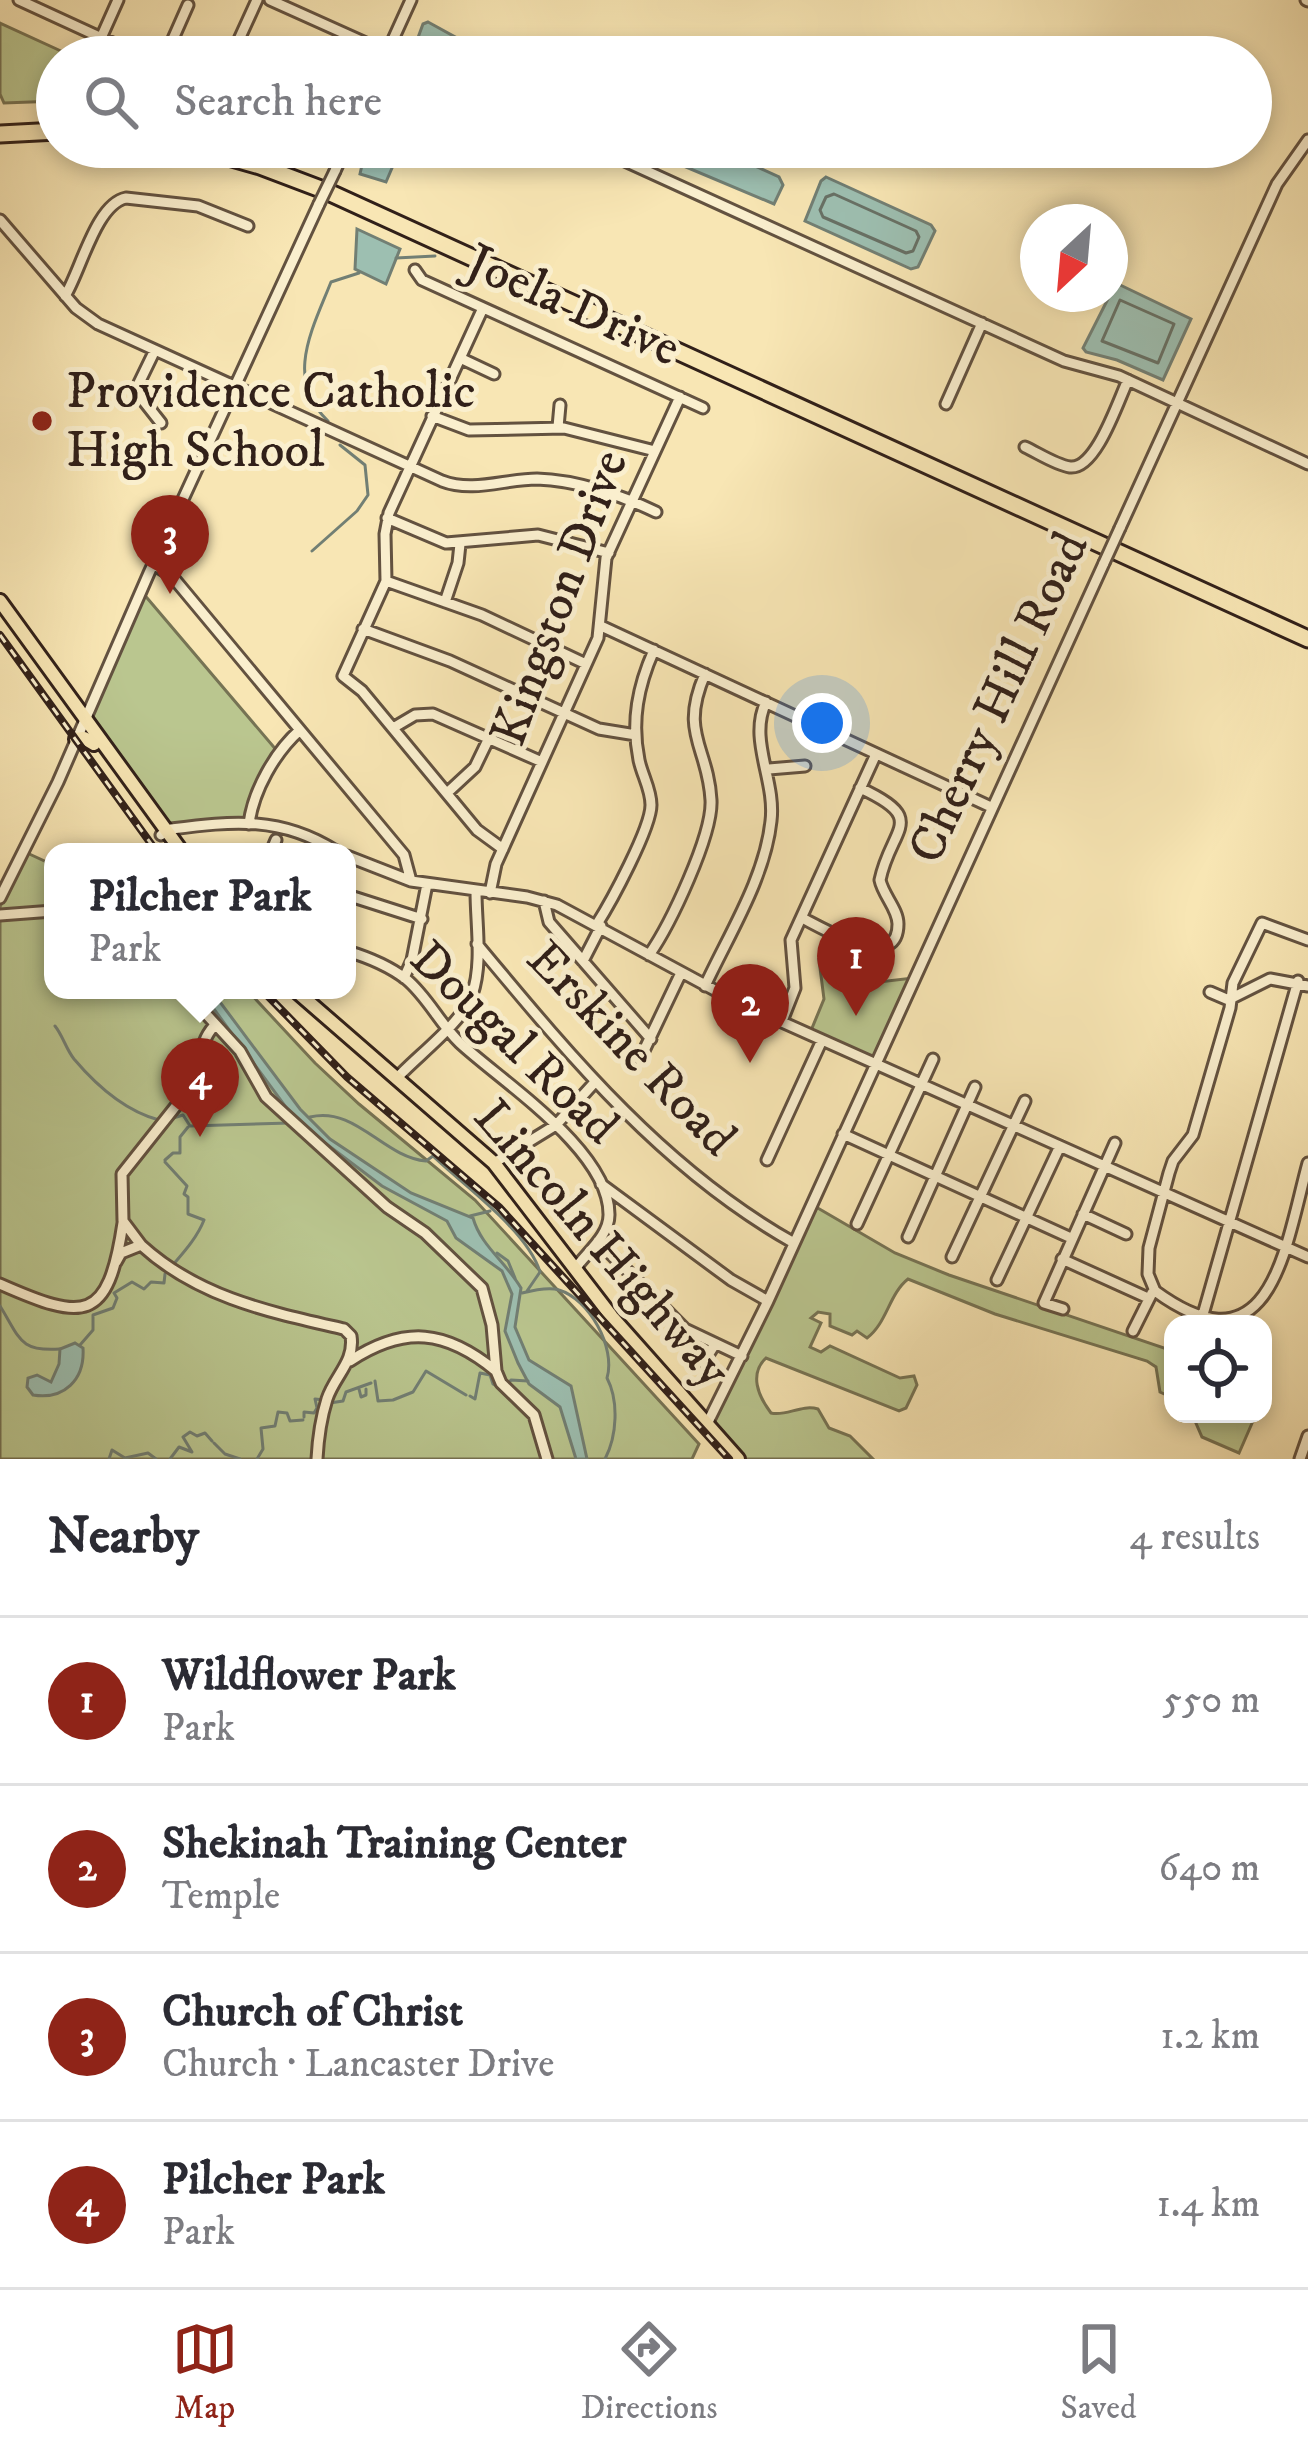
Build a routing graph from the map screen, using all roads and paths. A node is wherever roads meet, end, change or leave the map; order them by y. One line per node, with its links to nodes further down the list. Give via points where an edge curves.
1 (19, 0): 8 (street)
2 (50, 0): 8 (street)
3 (118, 0): 10 (street)
4 (257, 0): 12 (street)
5 (270, 0): 13 (street)
6 (411, 0): 14 (street)
7 (188, 5): 11 (street)
8 (45, 12): 9 (street)
9 (97, 36)
10 (102, 36)
11 (174, 36)
12 (241, 36)
13 (347, 36)
14 (398, 36)
15 (0, 123): 16 (highway)
16 (36, 125)
17 (36, 129): 18 (highway)
18 (0, 134)
19 (1308, 140): 36 (street, Cherry Hill Road, via 1276,184)
20 (265, 168): 59 (highway)
21 (279, 168): 59 (highway)
22 (336, 168): 34 (street, bridge)
23 (640, 168): 29 (street)
24 (0, 220): 27 (street)
25 (248, 226): 27 (street, via 196,206 116,200)
26 (415, 269): 28 (street, Joela Drive, via 422,280)
27 (65, 296): 30 (street, via 98,324)
28 (483, 308): 31 (street); 35 (street, Joela Drive)
29 (982, 323): 33 (street); 37 (street)
30 (155, 350): 34 (street); 41 (street, via 139,395)
31 (460, 358): 32 (street); 40 (street)
32 (494, 374)
33 (1128, 380): 36 (street); 43 (street, via 1082,465)
34 (236, 387): 46 (street); 52 (street)
35 (680, 397): 39 (street, Joela Drive); 44 (street, Kingston Drive)
36 (1175, 403): 45 (street); 76 (street, Cherry Hill Road, bridge)
37 (946, 404)
38 (560, 405): 42 (street)
39 (703, 408)
40 (432, 416): 42 (street, via 469,430); 46 (street)
41 (161, 424)
42 (558, 427): 44 (street)
43 (1025, 447)
44 (655, 451): 47 (street, Kingston Drive)
45 (1308, 464)
46 (409, 466): 47 (street, via 455,486 542,479); 49 (street)
47 (633, 501): 48 (street); 51 (street, Kingston Drive)
48 (656, 512)
49 (387, 518): 50 (street); 53 (street)
50 (460, 544): 51 (street, via 538,536); 55 (street)
51 (608, 553): 57 (street, Kingston Drive)
52 (153, 564): 65 (street); 67 (street, via 171,575)
53 (386, 580): 55 (street); 58 (street)
54 (0, 601): 65 (main road)
55 (445, 602): 61 (street)
56 (0, 613): 65 (main road)
57 (602, 626): 60 (street); 61 (street, Kingston Drive)
58 (363, 629): 64 (street); 66 (street, via 343,676)
59 (1308, 636)
60 (654, 650): 62 (street); 68 (street, via 639,689)
61 (586, 664): 64 (street, Kingston Drive)
62 (704, 674): 63 (street); 102 (street, via 692,722 710,785 709,826)
63 (766, 702): 70 (street); 73 (street, via 758,725)
64 (565, 714): 68 (street); 71 (street, Kingston Drive)
65 (81, 724): 78 (street); 78 (street); 79 (main road); 79 (main road)
66 (393, 728): 69 (street, via 433,714); 75 (street)
67 (300, 730): 77 (street, via 279,753); 87 (street, via 404,855)
68 (636, 736): 98 (street, via 650,813)
69 (489, 739): 71 (street); 75 (street, via 475,767)
70 (876, 754): 74 (street); 76 (street)
71 (542, 762): 85 (street, Kingston Drive)
72 (805, 766): 73 (street)
73 (769, 769): 107 (street, via 764,854)
74 (860, 788): 96 (street); 96 (street, via 893,805 900,819 880,880 896,934 870,948)
75 (447, 793): 85 (street)
76 (991, 807): 119 (street, Cherry Hill Road)
77 (249, 823): 79 (street); 84 (street)
78 (34, 826): 91 (street)
79 (164, 833): 81 (main road); 82 (main road)
80 (276, 840): 83 (street)
81 (169, 843)
82 (173, 843)
83 (275, 843)
84 (317, 843)
85 (503, 849): 90 (street, Kingston Drive)
86 (356, 860): 87 (street)
87 (411, 881): 88 (street)
88 (427, 884): 89 (street); 97 (street)
89 (476, 892): 90 (street); 100 (street)
90 (490, 893): 93 (street)
91 (0, 898)
92 (356, 898): 97 (street)
93 (544, 901): 98 (street); 103 (street, via 549,922)
94 (44, 912): 95 (street)
95 (0, 915)
96 (802, 918): 112 (street, via 791,940 795,988)
97 (422, 919): 105 (street)
98 (599, 925): 102 (street); 103 (street)
99 (1308, 940): 111 (street, via 1262,923)
100 (477, 944): 114 (street, via 472,994); 121 (street, Erskine Road)
101 (356, 955): 105 (street, Dougal Road)
102 (649, 955): 104 (street)
103 (583, 961): 115 (street)
104 (680, 975): 107 (street); 115 (street)
105 (404, 977): 114 (street, Dougal Road)
106 (1303, 984): 111 (street, via 1270,979); 143 (street)
107 (705, 986): 112 (street)
108 (1210, 992): 111 (street)
109 (192, 999): 113 (street)
110 (305, 999): 120 (main road, Lincoln Highway)
111 (1232, 1001): 138 (street, via 1193,1135 1173,1161)
112 (782, 1022): 116 (street)
113 (214, 1026): 142 (street, via 200,1046 194,1082 122,1174); 170 (street, via 241,1051 266,1097 482,1288)
114 (446, 1029): 120 (street); 127 (street, Dougal Road)
115 (651, 1039): 117 (street)
116 (822, 1040): 119 (street); 132 (street)
117 (640, 1060)
118 (933, 1060): 122 (street)
119 (875, 1063): 122 (street); 128 (street, Cherry Hill Road)
120 (396, 1079): 134 (main road, Lincoln Highway)
121 (595, 1082): 127 (street); 149 (street, Erskine Road, via 698,1178)
122 (922, 1084): 125 (street); 131 (street)
123 (975, 1087): 125 (street)
124 (1025, 1101): 126 (street)
125 (968, 1105): 126 (street); 136 (street)
126 (1014, 1125): 130 (street); 139 (street)
127 (556, 1126): 134 (street); 137 (street, Dougal Road)
128 (843, 1134): 131 (street); 149 (street, Cherry Hill Road)
129 (1115, 1143): 135 (street)
130 (1060, 1146): 135 (street); 141 (street)
131 (889, 1156): 136 (street); 144 (street)
132 (766, 1160)
133 (1308, 1162): 151 (street)
134 (494, 1163): 156 (main road, Lincoln Highway)
135 (1105, 1166): 138 (street); 140 (street)
136 (935, 1176): 139 (street); 146 (street)
137 (600, 1184): 148 (street, Dougal Road, via 609,1216); 160 (street)
138 (1164, 1193): 143 (street); 159 (street, via 1147,1262)
139 (981, 1197): 141 (street); 152 (street)
140 (1083, 1214): 145 (street); 147 (street)
141 (1026, 1217): 147 (street); 157 (street)
142 (123, 1221): 150 (street); 155 (street)
143 (1231, 1223): 151 (street); 163 (street)
144 (857, 1224)
145 (1126, 1234)
146 (908, 1237)
147 (1071, 1238): 154 (street)
148 (598, 1241): 156 (street); 166 (street, via 685,1329)
149 (794, 1243): 160 (street, Cherry Hill Road)
150 (141, 1245): 155 (street); 168 (street, via 221,1297 344,1329)
151 (1285, 1247): 153 (street); 164 (street, via 1274,1285)
152 (952, 1257)
153 (1308, 1257)
154 (1063, 1258): 159 (street); 161 (street, via 1044,1303)
155 (116, 1262): 158 (street, via 106,1289 74,1309)
156 (574, 1269): 171 (main road, Lincoln Highway)
157 (997, 1280)
158 (0, 1284)
159 (1151, 1294): 162 (street); 165 (street)
160 (768, 1301): 167 (street, Cherry Hill Road)
161 (1063, 1309)
162 (1196, 1315)
163 (1203, 1315)
164 (1240, 1315)
165 (1133, 1331)
166 (715, 1344): 167 (street); 169 (street)
167 (742, 1356): 171 (street, Cherry Hill Road)
168 (350, 1361): 170 (street, via 387,1340 424,1335 459,1345); 173 (street, via 327,1400)
169 (703, 1363)
170 (496, 1371): 174 (street, via 534,1414)
171 (707, 1424): 175 (main road, Lincoln Highway)
172 (1308, 1436): 176 (street)
173 (317, 1459)
174 (547, 1459)
175 (738, 1459)
176 (1300, 1459)

